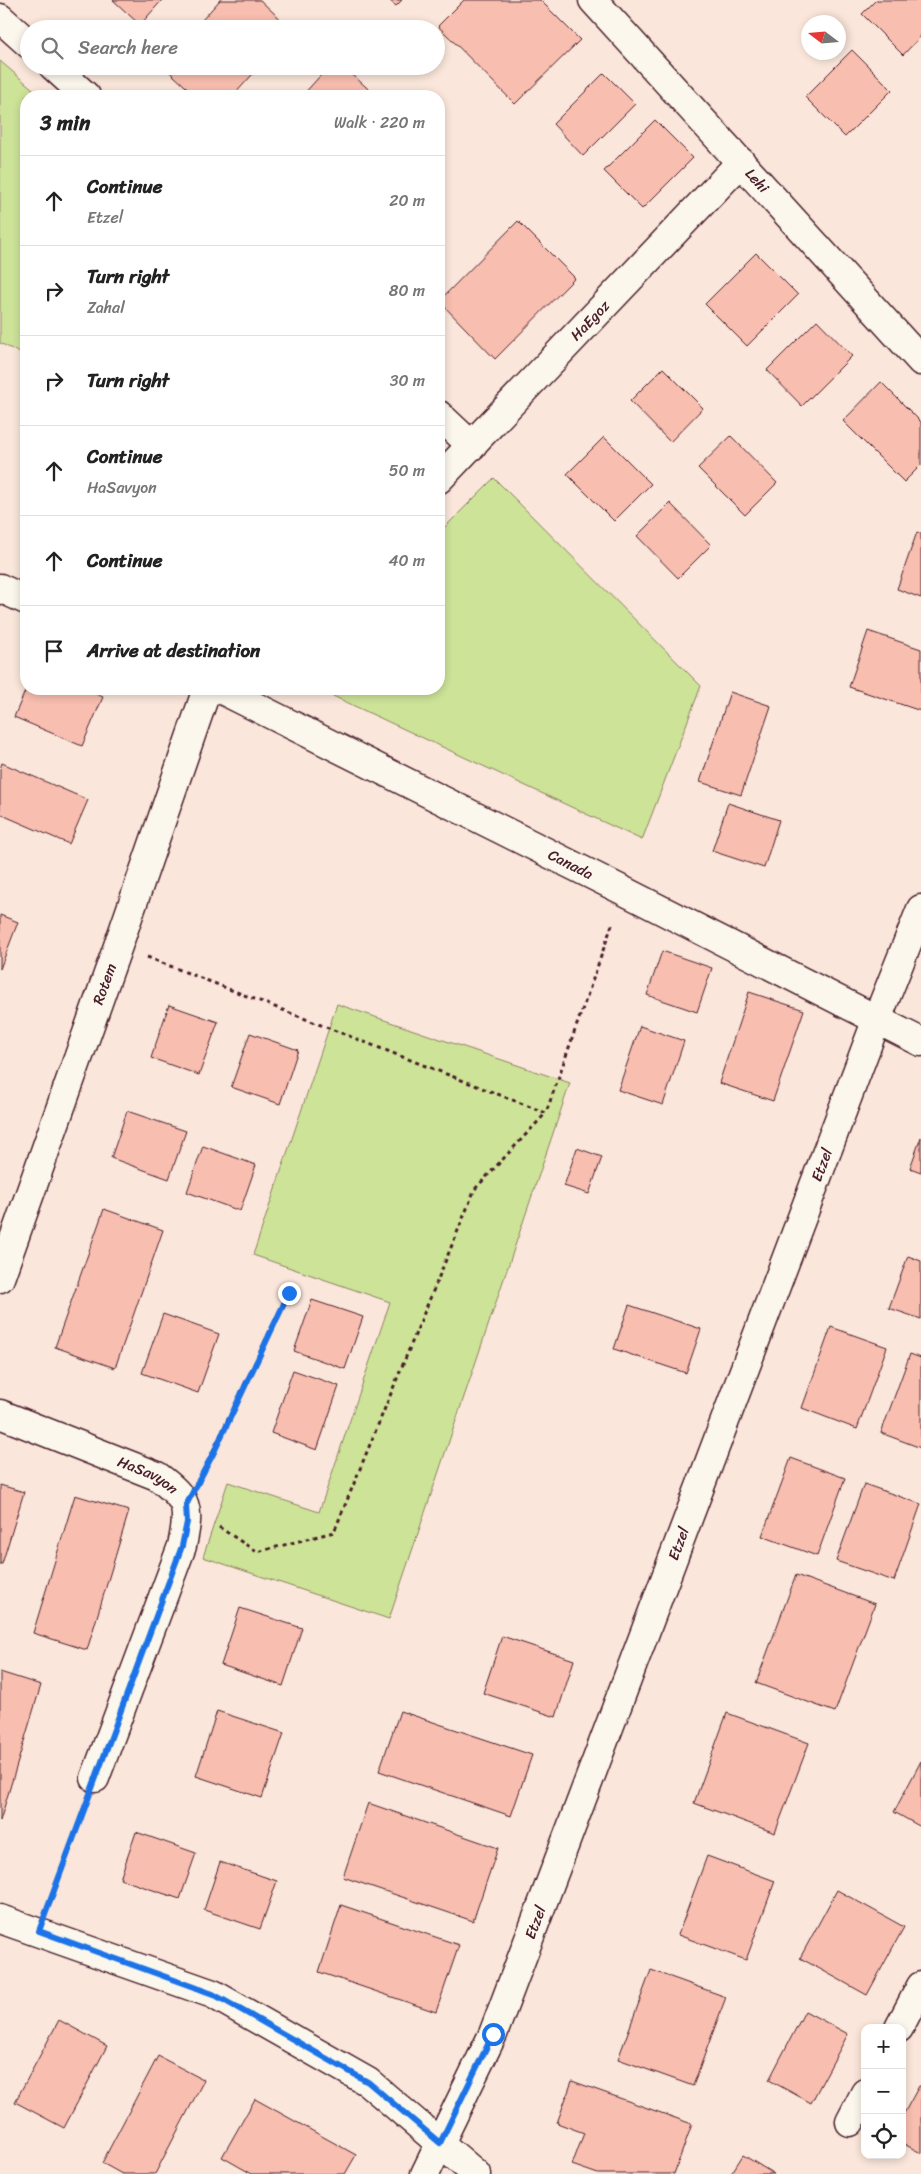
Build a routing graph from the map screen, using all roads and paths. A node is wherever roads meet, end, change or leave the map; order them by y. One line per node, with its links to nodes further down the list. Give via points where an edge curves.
1 (593, 0): 6 (street, Lehi)
2 (0, 18): 3 (street)
3 (20, 36)
4 (63, 75): 5 (street)
5 (79, 90)
6 (741, 162): 7 (street, Lehi); 9 (street, HaEgoz)
7 (921, 361)
8 (445, 421): 9 (street)
9 (472, 446): 10 (street, HaEgoz)
10 (445, 473)
11 (0, 588): 12 (street)
12 (20, 597)
13 (206, 695): 17 (street, Rotem)
14 (232, 695): 15 (street, Canada)
15 (624, 891): 18 (street, Canada); 20 (path)
16 (921, 909): 18 (street, Etzel)
17 (118, 946): 20 (path); 21 (street, Rotem)
18 (877, 1019): 19 (street, Canada); 32 (street, Etzel, via 493,2034)
19 (921, 1042)
20 (546, 1113): 24 (path, via 475,1189 334,1532 257,1552)
21 (0, 1278)
22 (289, 1293): 24 (path)
23 (0, 1414): 24 (street, HaSavyon, via 157,1476 173,1488)
24 (186, 1505): 25 (street, HaSavyon, via 187,1522 182,1546)
25 (95, 1778): 27 (path)
26 (0, 1919): 27 (street)
27 (39, 1931): 32 (street, via 213,1994 368,2082)
28 (921, 1986): 29 (street)
29 (901, 2024)
30 (861, 2101): 31 (street)
31 (850, 2122)
32 (440, 2143): 33 (street, Etzel); 34 (street)
33 (425, 2174)
34 (476, 2174)

